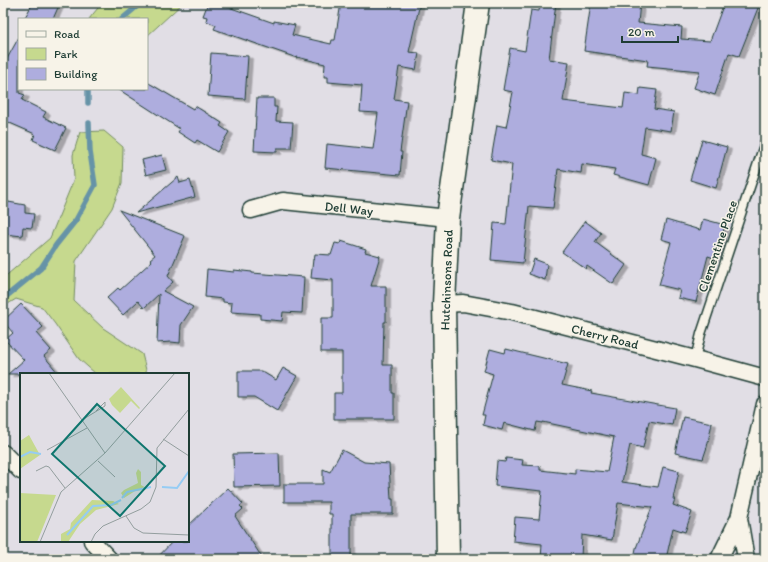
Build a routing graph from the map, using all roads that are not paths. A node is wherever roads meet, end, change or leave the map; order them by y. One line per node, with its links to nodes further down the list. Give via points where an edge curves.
1 (478, 3): 4 (street, Hutchinsons Road)
2 (765, 142): 6 (lane, Clementine Place, via 700,334)
3 (251, 210): 4 (street, Dell Way, via 283,201)
4 (448, 218): 5 (street, Hutchinsons Road)
5 (444, 304): 6 (street, Cherry Road, via 463,303 512,312); 14 (street, Hutchinsons Road)
6 (695, 359): 7 (street, Cherry Road)
7 (765, 378)
8 (765, 404): 11 (street)
9 (3, 453): 10 (street)
10 (20, 470)
11 (739, 518): 15 (street); 16 (street)
12 (93, 542): 13 (street)
13 (109, 559)
14 (448, 559)
15 (719, 559)
16 (746, 559)

